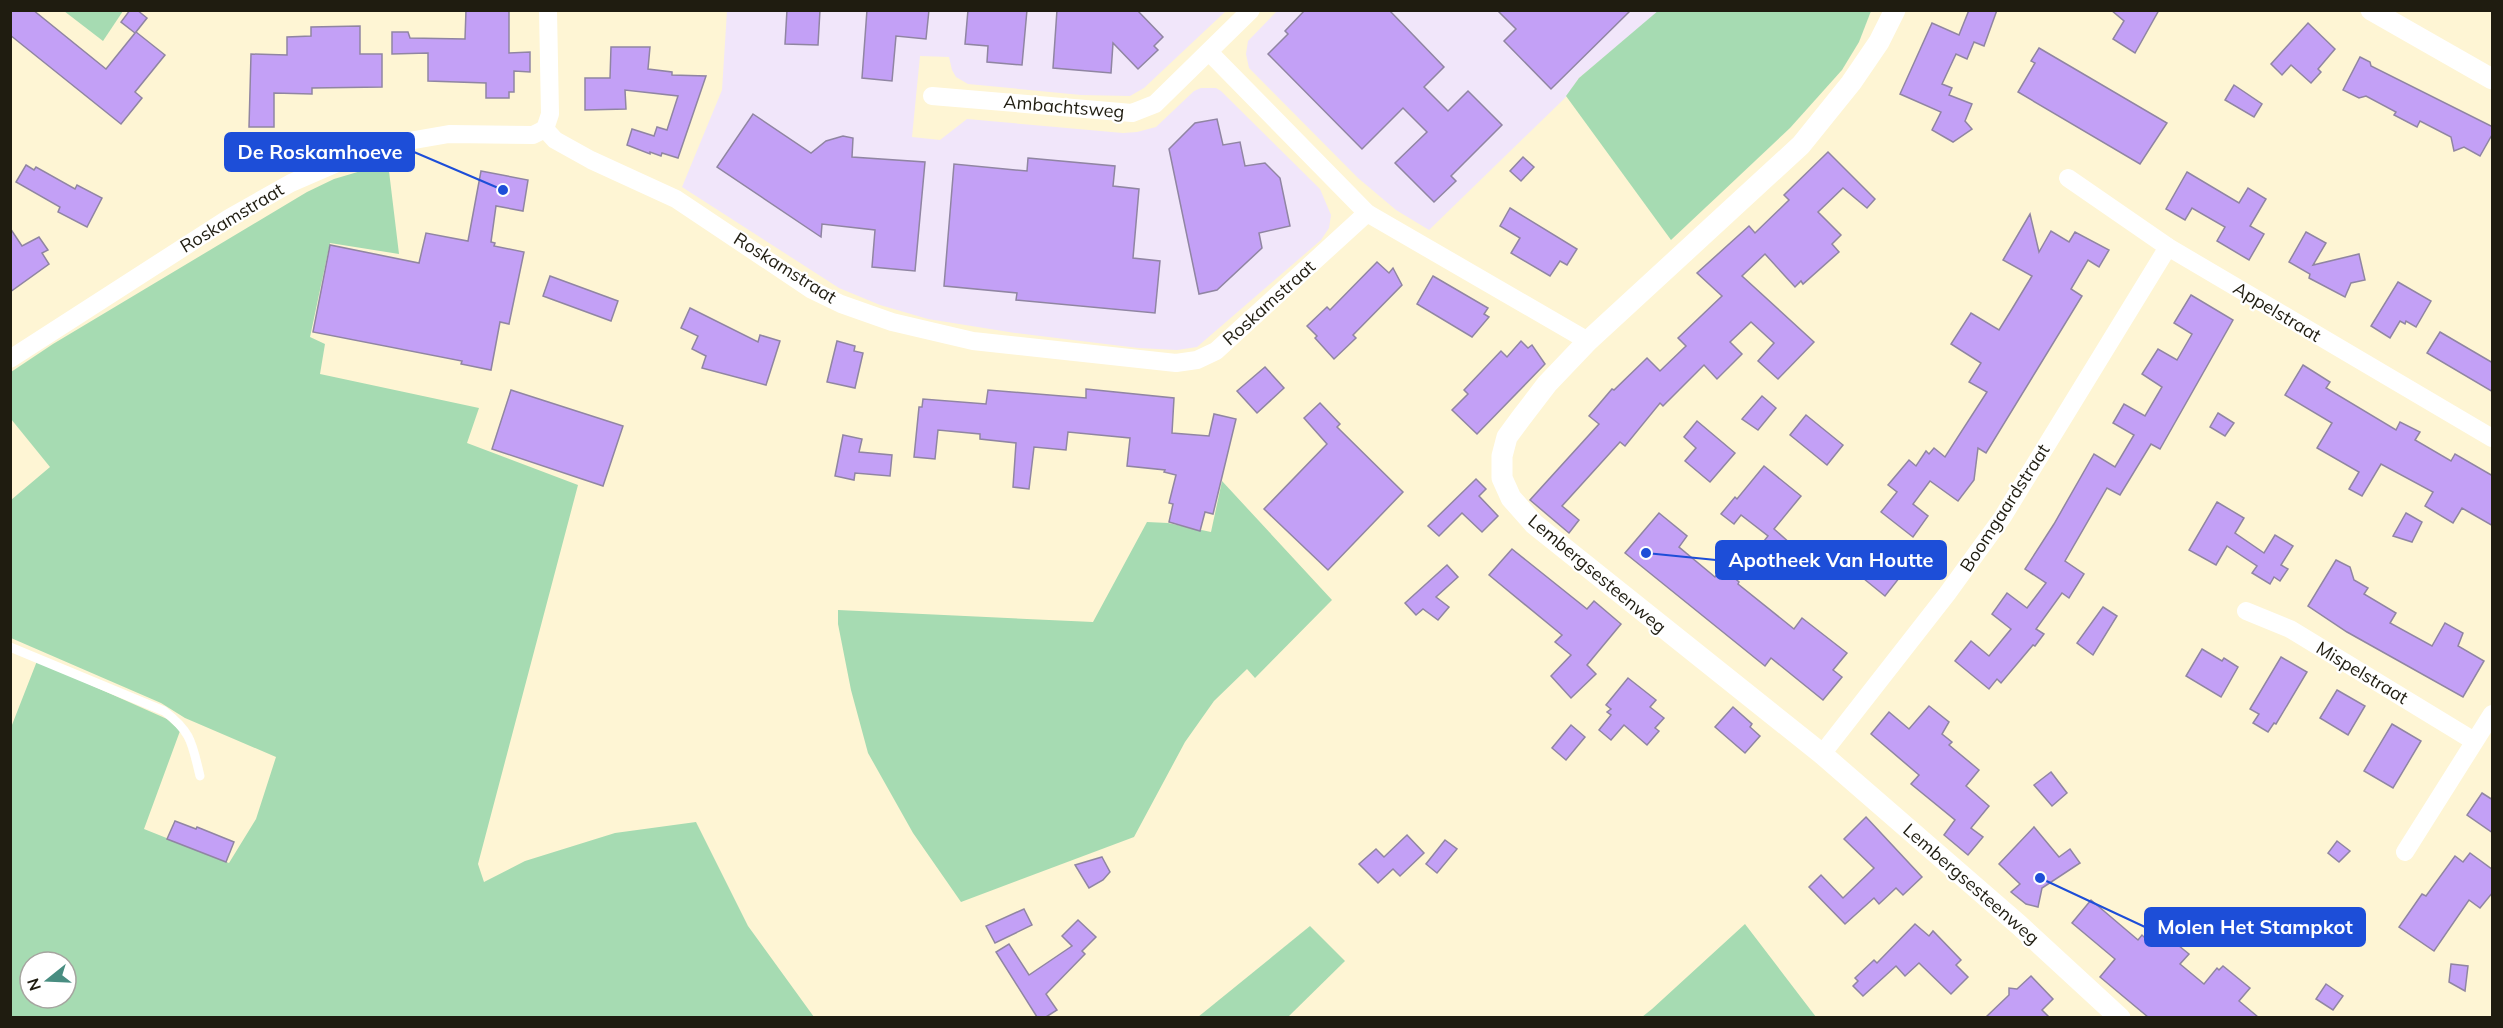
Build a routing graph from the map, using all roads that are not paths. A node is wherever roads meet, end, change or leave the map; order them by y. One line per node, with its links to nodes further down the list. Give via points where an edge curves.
1 (548, 10): 8 (street, via 550,114)
2 (1251, 10): 5 (street, Ambachtsweg)
3 (1895, 10): 12 (street, Lembergsesteenweg, via 1851,83 1801,145)
4 (2372, 10): 6 (street)
5 (1209, 52): 7 (street, Ambachtsweg, via 1155,104 1132,113); 10 (street)
6 (2493, 79)
7 (932, 96)
8 (545, 129): 10 (street, Roskamstraat, via 555,140 591,160 676,199 812,290 842,304 930,333 1079,354 1176,363 1197,360 1216,351); 13 (street, Roskamstraat, via 533,135 449,134 358,154 291,183 229,218)
9 (2068, 178): 11 (street, Appelstraat)
10 (1367, 213): 12 (street)
11 (2168, 247): 14 (street, Appelstraat); 19 (street, Boomgaardstraat, via 2002,518)
12 (1588, 341): 19 (street, Lembergsesteenweg, via 1547,384 1507,437 1502,478 1511,498 1534,524)
13 (10, 359)
14 (2493, 438)
15 (2246, 611): 18 (street, Mispelstraat, via 2290,629)
16 (10, 647): 20 (lane, via 164,711 189,735)
17 (2493, 714): 18 (street)
18 (2475, 741): 21 (street)
19 (1822, 754): 22 (street, Lembergsesteenweg)
20 (200, 776)
21 (2405, 852)
22 (2120, 1017)

